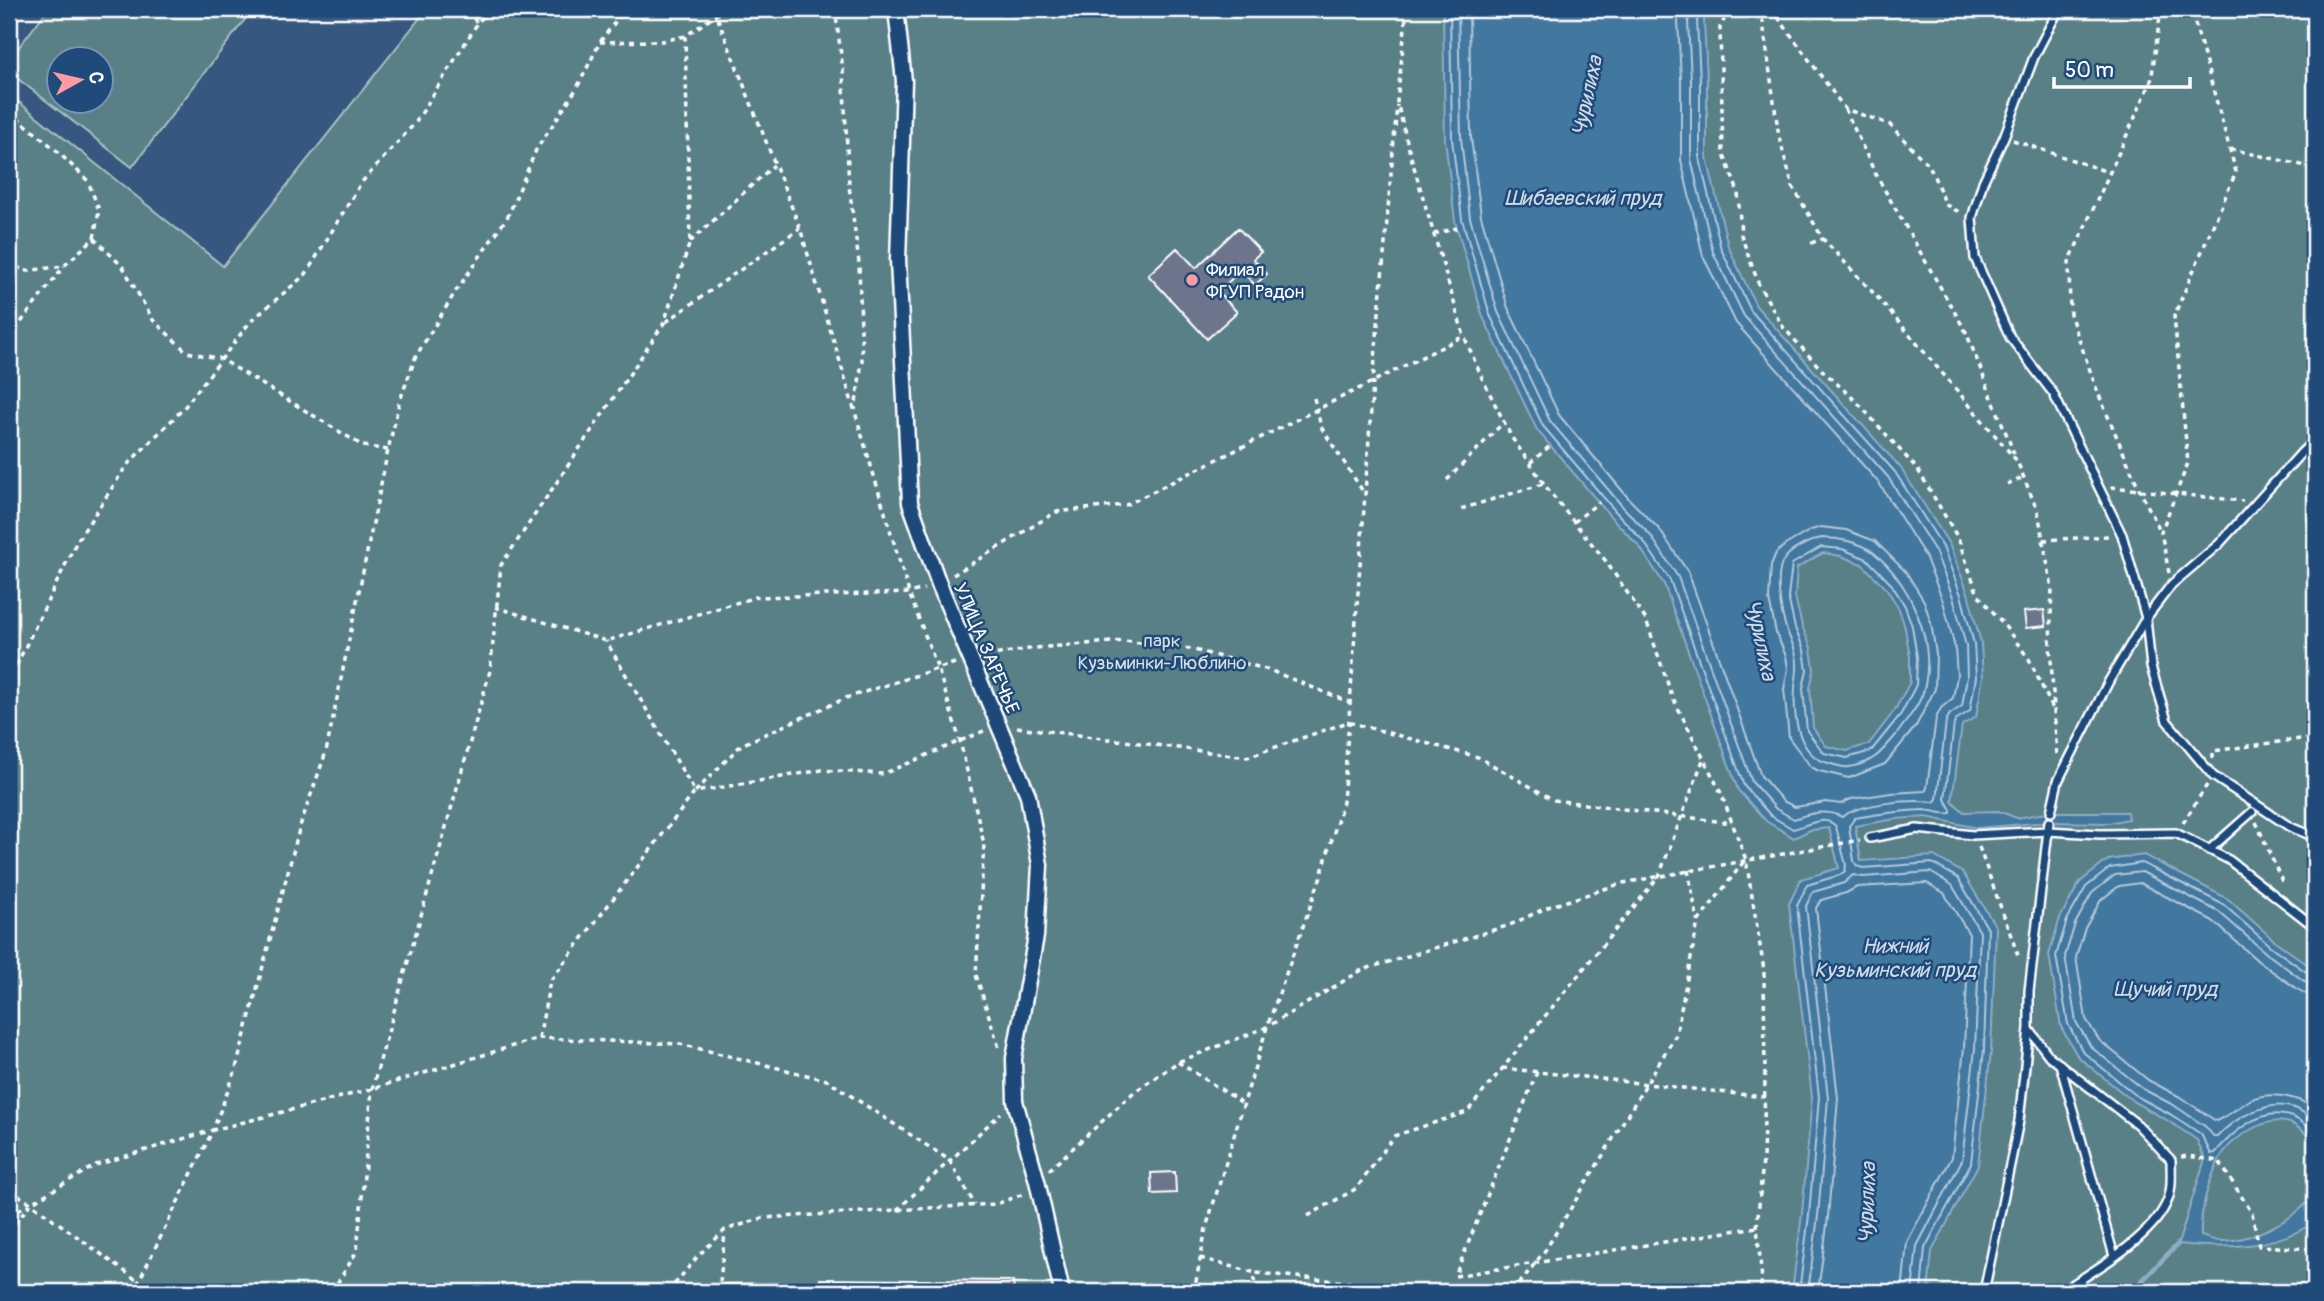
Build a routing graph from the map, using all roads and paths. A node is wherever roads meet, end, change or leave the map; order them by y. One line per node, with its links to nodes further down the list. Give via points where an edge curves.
1 (469, 9): 16 (path)
2 (489, 9): 16 (path)
3 (625, 9): 18 (path)
4 (714, 9): 15 (path)
5 (725, 9): 15 (path)
6 (835, 9): 44 (path, via 859,263 862,361)
7 (896, 9): 66 (street, УЛИЦА ЗАРЕЧЬЕ, via 904,81 898,260 911,503)
8 (1407, 9): 19 (path)
9 (1730, 9): 76 (path, via 1720,27 1723,152 1738,192 1741,235 1759,285 1783,327 1918,470 1958,538 1978,595 2029,659)
10 (1761, 9): 32 (path, via 1779,137 1793,187)
11 (1772, 9): 20 (path)
12 (2059, 9): 22 (lane, via 2034,57)
13 (2161, 9): 26 (path, via 2151,82)
14 (2195, 9): 23 (path, via 2193,16)
15 (717, 15): 17 (path); 24 (path)
16 (477, 24): 40 (path, via 416,122 361,183 306,274 250,322)
17 (684, 36): 18 (path); 33 (path)
18 (600, 42): 48 (path, via 577,88 536,150 508,216 416,356)
19 (1397, 102): 30 (path); 41 (path)
20 (1845, 109): 27 (path, via 1889,124 1930,167 1946,205); 49 (path, via 1875,173 1966,332)
21 (9, 110): 31 (path, via 88,181 99,210)
22 (2004, 137): 26 (path); 27 (lane)
23 (2230, 149): 25 (path); 58 (path, via 2236,172 2174,316 2188,463)
24 (775, 164): 28 (path); 33 (path)
25 (2315, 168)
26 (2111, 173): 56 (path, via 2070,262 2070,314)
27 (1972, 218): 55 (lane, via 1975,258 2010,337 2053,393)
28 (800, 228): 37 (path); 44 (path)
29 (1457, 228): 30 (path)
30 (1434, 234): 38 (path)
31 (94, 237): 36 (path); 40 (path, via 123,267 153,320 187,352)
32 (1823, 239): 34 (path); 49 (path)
33 (690, 242): 37 (path)
34 (1811, 243)
35 (9, 264): 36 (path, via 26,271)
36 (64, 266): 39 (path)
37 (664, 323): 69 (path, via 501,565)
38 (1464, 335): 41 (path); 45 (path)
39 (9, 338)
40 (220, 359): 48 (path, via 363,446); 74 (path, via 183,409 127,464 77,541)
41 (1373, 382): 43 (path); 57 (path)
42 (1314, 398): 43 (path)
43 (1317, 410): 57 (path, via 1321,427); 66 (path, via 1126,505 1056,512)
44 (855, 412): 68 (path)
45 (1504, 422): 50 (path); 52 (path)
46 (2315, 440): 60 (lane)
47 (1551, 445): 50 (path)
48 (388, 450): 117 (path, via 326,752 300,826 235,1072)
49 (2017, 461): 51 (path)
50 (1530, 463): 53 (path)
51 (2024, 477): 54 (path); 65 (path)
52 (1447, 480)
53 (1544, 483): 61 (path); 62 (path)
54 (2007, 484)
55 (2099, 486): 56 (path); 64 (lane)
56 (2140, 491): 58 (path); 63 (path)
57 (1365, 495): 75 (path)
58 (2176, 495): 60 (path); 63 (path)
59 (1598, 502): 62 (path)
60 (2257, 502): 67 (lane, via 2219,544)
61 (1461, 509)
62 (1574, 522): 81 (path, via 1646,620 1672,696)
63 (2161, 532): 67 (path)
64 (2122, 535): 65 (path); 70 (lane)
65 (2043, 540): 76 (path, via 2052,588)
66 (939, 584): 68 (path); 72 (street, УЛИЦА ЗАРЕЧЬЕ)
67 (2172, 584): 70 (lane)
68 (909, 593): 71 (path, via 756,597); 73 (path)
69 (495, 607): 71 (path); 113 (path, via 490,671)
70 (2146, 618): 82 (lane, via 2151,667 2167,721); 83 (lane)
71 (606, 641): 84 (path)
72 (970, 658): 73 (path); 75 (path, via 1124,641 1191,649 1269,670); 78 (street, УЛИЦА ЗАРЕЧЬЕ)
73 (938, 669): 80 (path); 84 (path, via 846,698 741,746)
74 (9, 672)
75 (1349, 702): 77 (path)
76 (2054, 711): 83 (path)
77 (1348, 722): 78 (path, via 1247,757); 87 (path, via 1478,757 1554,800); 104 (path, via 1343,802)
78 (998, 724): 80 (path); 115 (street, УЛИЦА ЗАРЕЧЬЕ, via 1028,794 1040,865 1036,936 1014,1058)
79 (2315, 737): 82 (path, via 2213,751)
80 (960, 741): 84 (path, via 883,774 822,770); 107 (path, via 984,844 976,975)
81 (1703, 758): 87 (path); 88 (path)
82 (2213, 776): 91 (path); 93 (lane, via 2290,827)
83 (2059, 781): 85 (lane)
84 (695, 792): 106 (path, via 550,981)
85 (2050, 812)
86 (2252, 812): 96 (lane); 100 (path)
87 (1681, 816): 88 (path); 99 (path)
88 (1732, 822): 97 (path)
89 (2049, 822): 90 (lane)
90 (2048, 831): 91 (lane); 92 (lane); 105 (lane, via 2029,991)
91 (2176, 833): 96 (lane)
92 (1973, 835): 94 (lane, via 1917,830); 103 (path)
93 (2315, 836)
94 (1870, 838)
95 (1859, 840): 97 (path)
96 (2209, 850): 100 (lane)
97 (1746, 860): 98 (path); 101 (path); 114 (path, via 1764,970)
98 (1688, 870): 99 (path); 101 (path)
99 (1659, 876): 104 (path, via 1611,887 1510,925 1362,970); 110 (path)
100 (2293, 907): 102 (lane)
101 (1698, 922): 112 (path, via 1676,1035)
102 (2315, 927)
103 (2020, 959)
104 (1267, 1027): 108 (path); 116 (path)
105 (2029, 1028): 109 (lane); 147 (lane, via 2020,1121)
106 (539, 1038): 113 (path); 118 (path, via 680,1044 827,1080)
107 (1000, 1051)
108 (1178, 1062): 116 (path); 120 (path, via 1134,1093)
109 (2059, 1064): 119 (lane, via 2138,1125); 131 (lane)
110 (1502, 1068): 111 (path); 126 (path, via 1467,1112 1394,1136 1357,1188)
111 (1537, 1072): 112 (path); 133 (path, via 1454,1276)
112 (1647, 1084): 114 (path); 133 (path)
113 (372, 1089): 117 (path); 138 (path, via 357,1251)
114 (1765, 1097): 127 (path)
115 (1015, 1101): 118 (path); 120 (street, УЛИЦА ЗАРЕЧЬЕ)
116 (1244, 1104): 132 (path)
117 (213, 1130): 122 (path, via 96,1165); 135 (path)
118 (949, 1160): 123 (path); 124 (path)
119 (2171, 1160): 130 (path, via 2188,1156 2219,1161 2252,1213 2259,1246); 131 (lane, via 2166,1204 2143,1236)
120 (1037, 1181): 123 (path, via 1024,1195); 141 (street, УЛИЦА ЗАРЕЧЬЕ)
121 (9, 1190): 122 (path)
122 (31, 1203): 125 (path); 129 (path); 135 (path)
123 (975, 1205): 124 (path)
124 (897, 1210): 128 (path, via 763,1218)
125 (9, 1215)
126 (1308, 1216)
127 (1756, 1227): 133 (path); 146 (path, via 1762,1280)
128 (725, 1230): 139 (path); 140 (path)
129 (9, 1231)
130 (2315, 1249)
131 (2114, 1256): 148 (lane)
132 (1200, 1258): 134 (path); 142 (path)
133 (1536, 1263): 145 (path)
134 (1256, 1273): 143 (path); 144 (path)
135 (138, 1283): 136 (path); 137 (path)
136 (131, 1292)
137 (153, 1292)
138 (332, 1292)
139 (668, 1292)
140 (719, 1292)
141 (1062, 1292)
142 (1194, 1292)
143 (1252, 1292)
144 (1446, 1292)
145 (1513, 1292)
146 (1759, 1292)
147 (1984, 1292)
148 (2061, 1292)

